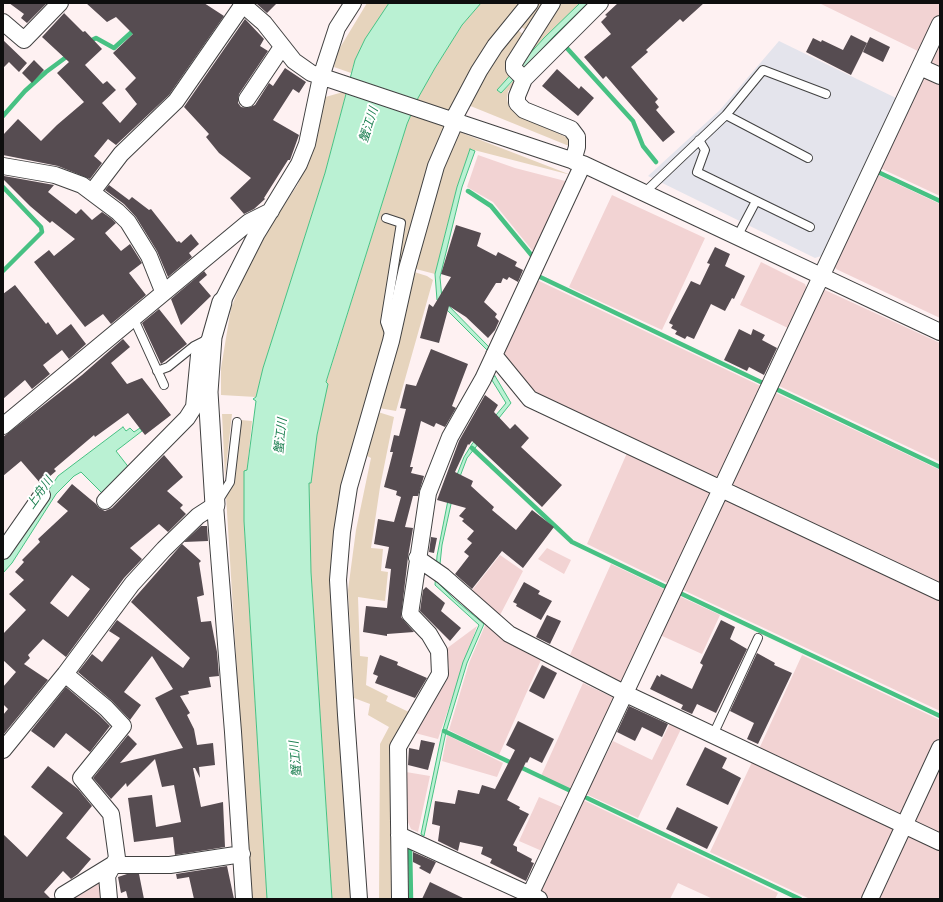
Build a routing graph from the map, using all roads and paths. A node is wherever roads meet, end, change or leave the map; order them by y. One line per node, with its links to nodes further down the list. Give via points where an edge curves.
1 (60, 3): 7 (street, via 24,40)
2 (243, 3): 9 (street, via 264,23); 22 (street, via 176,101 121,154)
3 (353, 3): 13 (street, via 337,28)
4 (530, 3): 17 (street, via 495,46)
5 (552, 3): 11 (street, via 514,63)
6 (600, 3): 11 (street)
7 (3, 22)
8 (940, 24): 10 (street)
9 (282, 47): 13 (street, via 294,61 311,73); 15 (street)
10 (920, 67): 12 (street); 29 (street)
11 (519, 75): 20 (street, via 517,103 524,110 571,130 577,137)
12 (940, 76)
13 (326, 78): 17 (street); 25 (street, via 299,164)
14 (826, 94): 16 (lane, via 763,70)
15 (247, 99)
16 (726, 115): 18 (lane); 19 (lane)
17 (450, 119): 20 (street); 35 (street, via 452,129 428,191)
18 (699, 140): 23 (lane); 24 (lane, via 705,150 697,172)
19 (808, 158)
20 (578, 163): 23 (street); 36 (street)
21 (4, 166): 22 (street, via 55,175 82,185)
22 (92, 192): 30 (street, via 128,222 149,256)
23 (644, 193): 28 (street)
24 (756, 201): 27 (lane); 28 (lane)
25 (271, 211): 30 (street, via 249,222); 31 (street)
26 (386, 218): 35 (lane, via 401,223 385,322)
27 (810, 227)
28 (737, 236): 29 (street)
29 (821, 276): 33 (street); 41 (street)
30 (164, 291): 32 (street)
31 (222, 302): 34 (street)
32 (133, 317): 37 (lane); 40 (street)
33 (940, 332)
34 (212, 337): 37 (lane, via 194,346 168,367); 43 (street, via 199,355 194,407 187,418); 44 (street, via 208,392)
35 (391, 341): 63 (street, via 349,488 338,580)
36 (494, 355): 41 (street, via 530,399); 46 (street, via 450,437 428,493)
37 (157, 370): 38 (lane)
38 (164, 385)
39 (237, 422): 44 (lane, via 230,482)
40 (3, 426)
41 (722, 490): 47 (street); 50 (street)
42 (42, 495): 45 (street)
43 (105, 501)
44 (215, 505): 49 (street, via 198,516 132,584); 57 (street)
45 (3, 551)
46 (418, 558): 50 (street, via 509,634); 55 (street, via 410,614 429,634 440,651 440,674 398,747)
47 (940, 592)
48 (758, 638): 51 (lane)
49 (65, 674): 53 (street); 58 (street, via 106,708 123,726 81,778 110,814 117,858)
50 (626, 694): 51 (street); 60 (street)
51 (713, 735): 54 (street)
52 (940, 748): 54 (street)
53 (3, 750)
54 (904, 825): 56 (street); 65 (street)
55 (399, 835): 60 (street); 64 (street)
56 (940, 842)
57 (242, 854): 58 (street, via 170,865); 62 (street)
58 (112, 865): 59 (street); 61 (street, via 107,876)
59 (63, 895)
60 (532, 898)
61 (109, 899)
62 (244, 899)
63 (359, 899)
64 (400, 899)
65 (870, 899)

